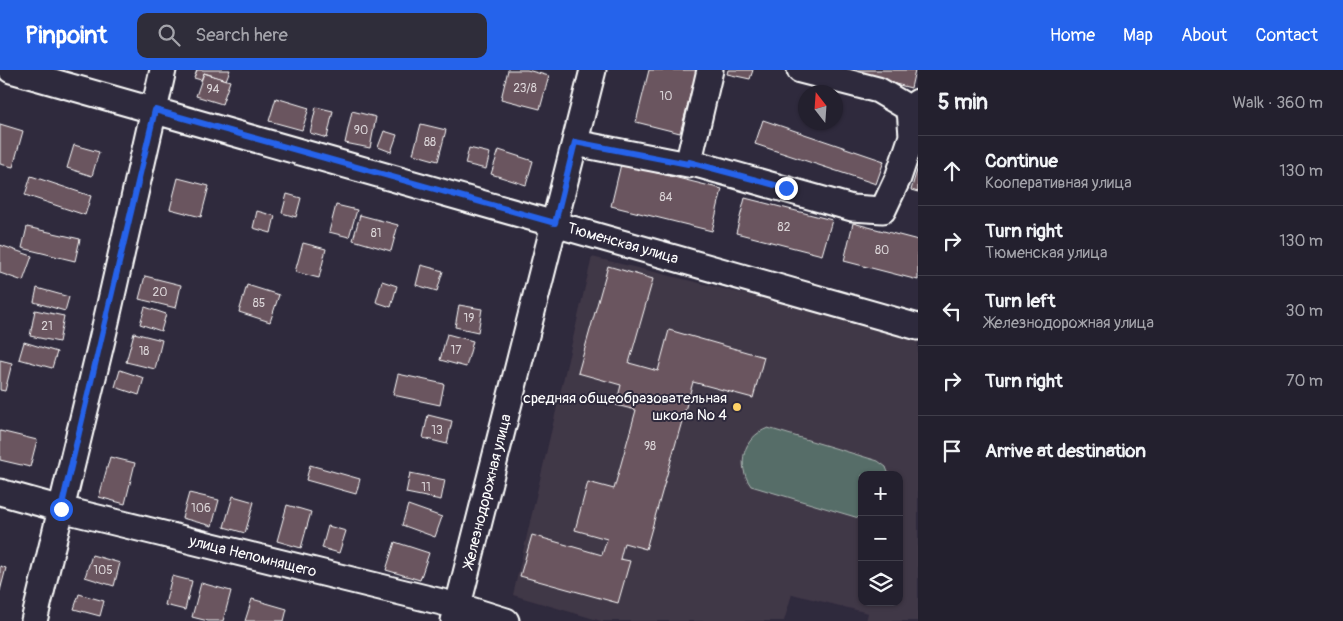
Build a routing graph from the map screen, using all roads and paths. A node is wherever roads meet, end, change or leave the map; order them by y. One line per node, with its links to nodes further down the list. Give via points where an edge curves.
1 (11, 70): 7 (street, Тюменская улица)
2 (163, 70): 7 (street)
3 (593, 70): 8 (street, Железнодорожная улица)
4 (710, 70): 9 (street)
5 (800, 70): 6 (street, via 878,90)
6 (914, 106): 9 (street, via 912,136 883,210 852,208)
7 (155, 110): 10 (street, Тюменская улица); 13 (street)
8 (575, 142): 9 (street); 10 (street, Железнодорожная улица)
9 (689, 162)
10 (555, 223): 11 (street, Тюменская улица); 14 (street, Железнодорожная улица)
11 (918, 328)
12 (0, 492): 13 (street, улица Непомнящего)
13 (61, 509): 14 (street, улица Непомнящего); 15 (street)
14 (456, 614): 16 (street, улица Непомнящего)
15 (34, 621)
16 (506, 621)

